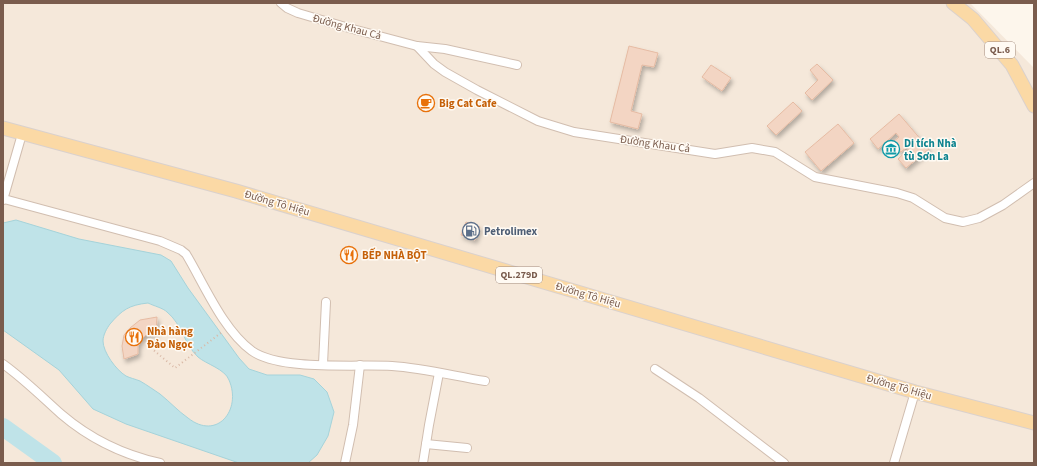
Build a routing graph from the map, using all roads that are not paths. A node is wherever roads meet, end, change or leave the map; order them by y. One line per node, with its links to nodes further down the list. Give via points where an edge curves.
1 (281, 3): 3 (street, Đường Khau Cả, via 298,13)
2 (953, 3): 5 (main road, QL.6, via 973,18 1012,65)
3 (416, 46): 4 (street, via 445,49); 8 (street, Đường Khau Cả, via 445,72 502,103 556,128 715,154 752,148 776,152 815,177 897,193 913,198 945,218 963,222 979,218)
4 (517, 65)
5 (1034, 106)
6 (3, 128): 7 (main road, Đường Tô Hiệu / QL.279D)
7 (22, 134): 9 (street); 17 (main road, Đường Tô Hiệu / QL.279D, via 236,191)
8 (1034, 183)
9 (3, 199): 12 (street, via 160,241 181,250 186,254 222,317 252,351 277,361)
10 (326, 302): 12 (street)
11 (3, 364): 21 (street, via 87,433 115,448)
12 (323, 364): 13 (street)
13 (360, 365): 15 (street, via 393,366); 22 (street, via 353,424)
14 (655, 369): 24 (street, via 700,398)
15 (439, 373): 16 (street); 19 (street)
16 (484, 381)
17 (915, 392): 18 (main road, Đường Tô Hiệu / QL.279D); 25 (street)
18 (1034, 423)
19 (426, 444): 20 (street); 23 (street)
20 (467, 448)
21 (160, 463)
22 (345, 463)
23 (423, 463)
24 (784, 463)
25 (894, 463)

